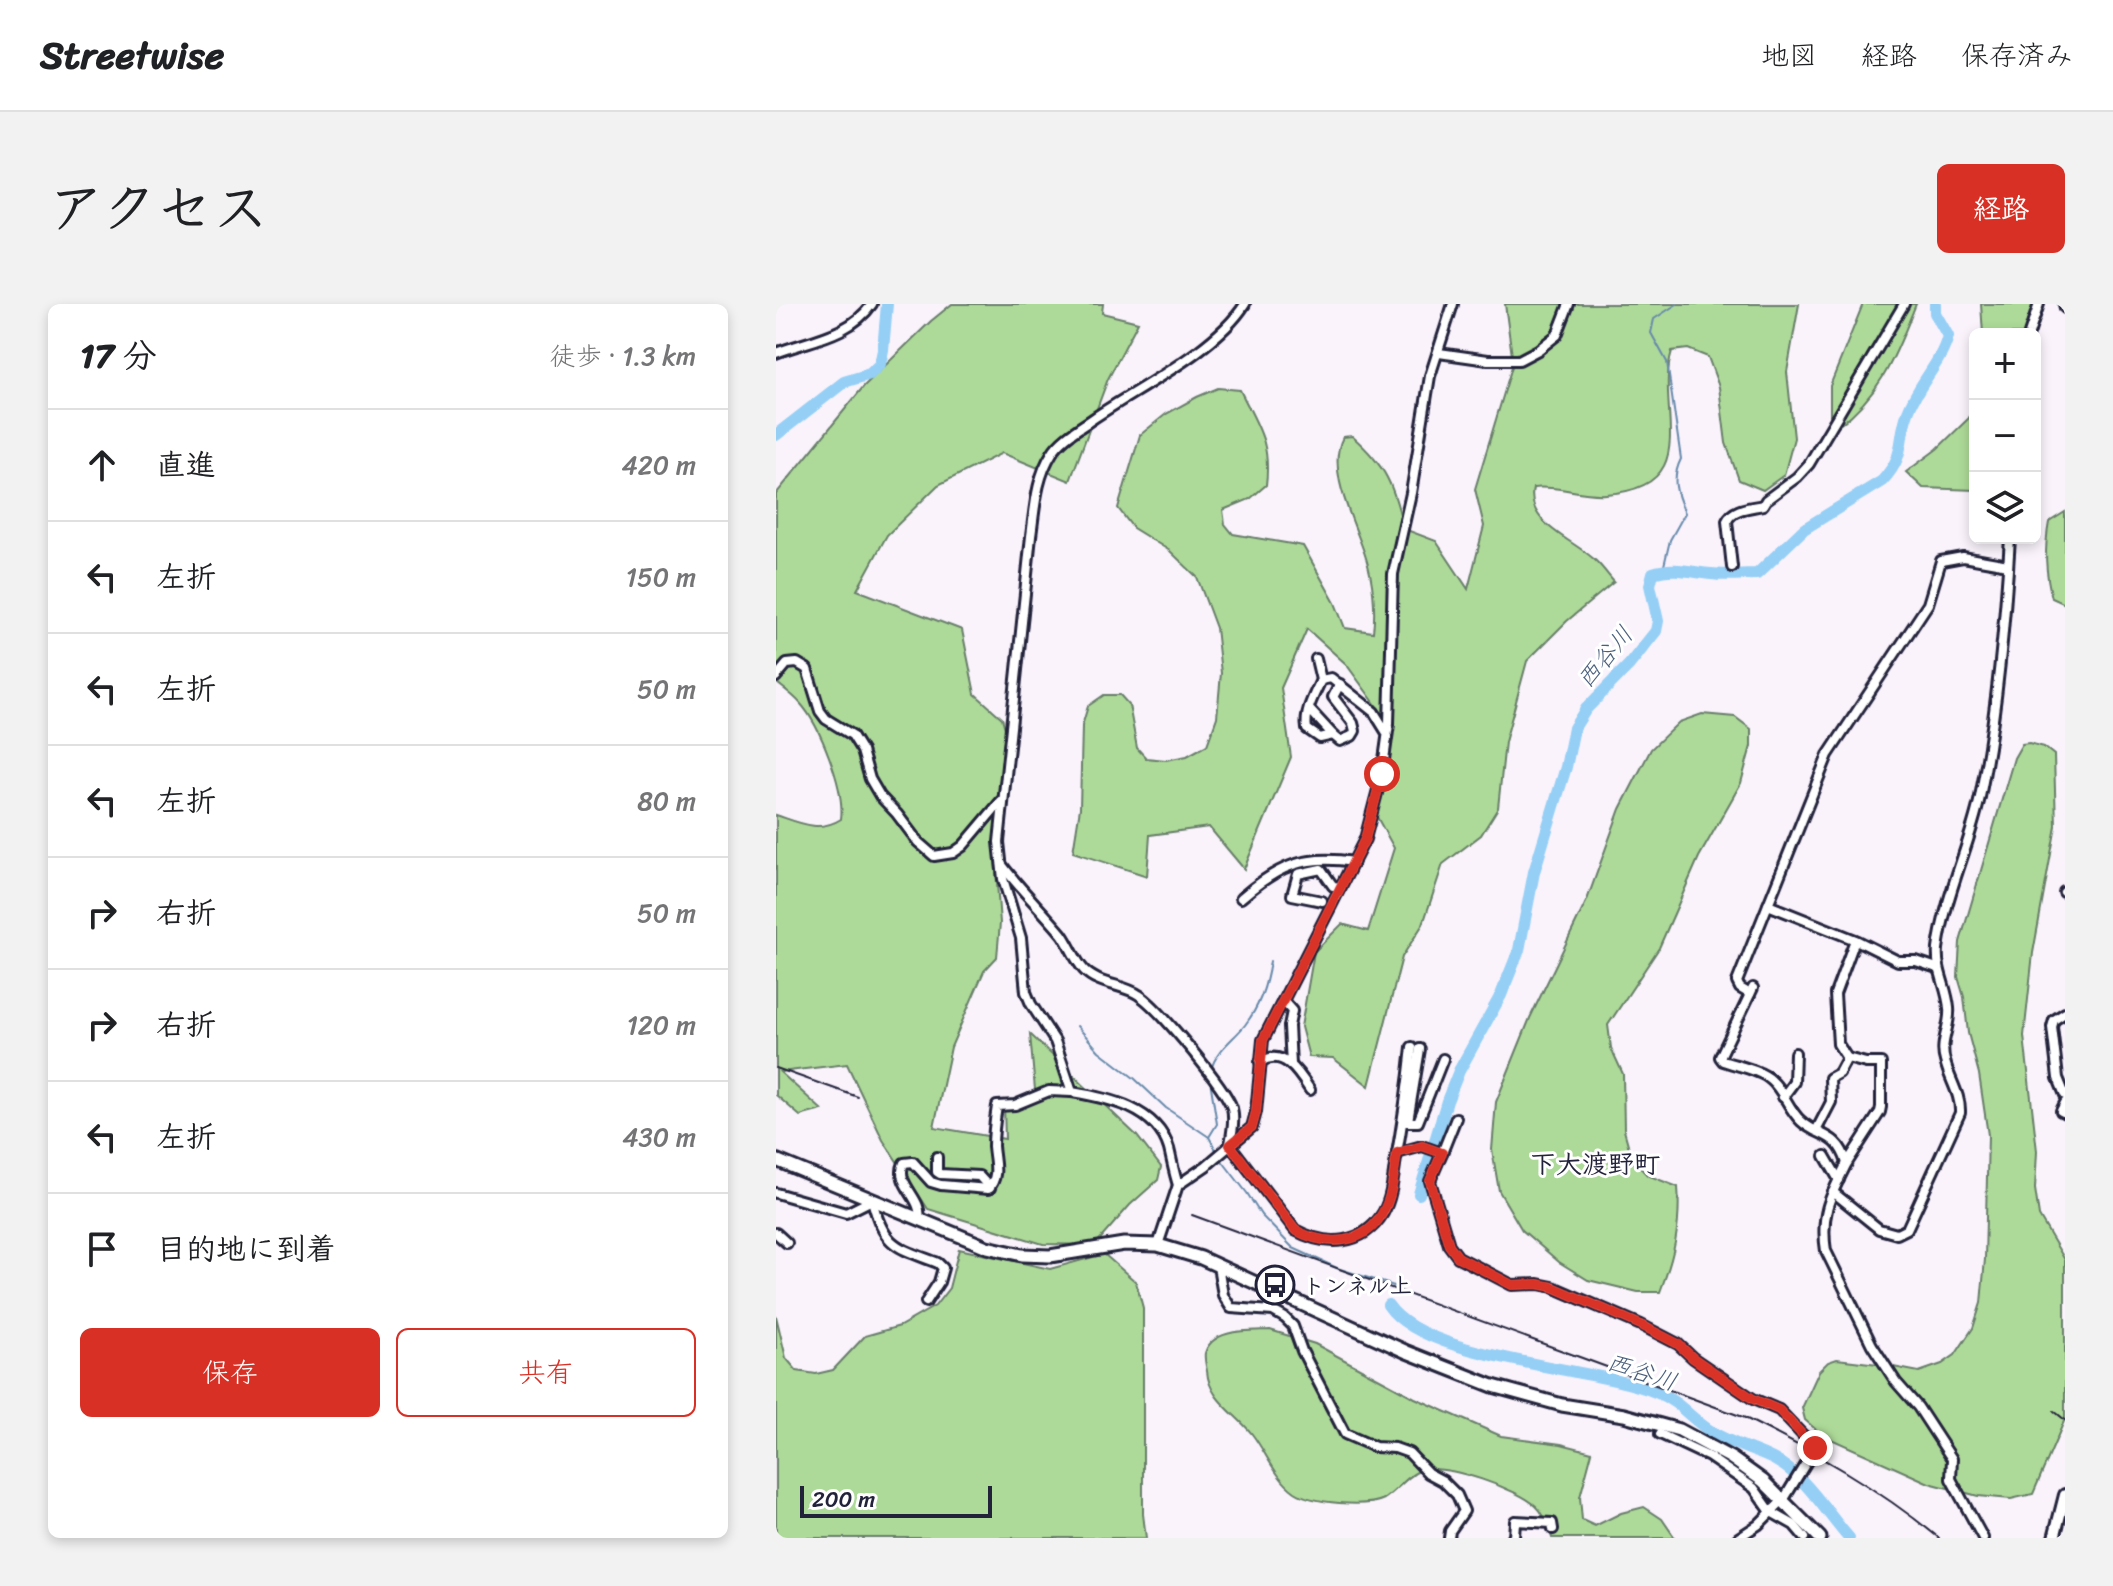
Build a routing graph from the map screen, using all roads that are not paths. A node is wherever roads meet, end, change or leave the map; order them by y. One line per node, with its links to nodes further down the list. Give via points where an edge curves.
1 (872, 304): 8 (street, via 833,336)
2 (1245, 304): 20 (street, via 1206,344 1071,434 1046,465 1031,536)
3 (1453, 304): 9 (street)
4 (1569, 304): 9 (street, via 1557,335 1519,360)
5 (1904, 304): 12 (street, via 1809,464 1763,505 1729,516)
6 (2039, 304): 7 (street)
7 (2031, 328)
8 (776, 353)
9 (1439, 353): 18 (street, via 1424,404 1393,574)
10 (2010, 544): 11 (street)
11 (2008, 565): 26 (street, via 1963,557 1941,561 1928,604 1828,755); 28 (street, via 1980,797 1945,913)
12 (1732, 567)
13 (1316, 659): 15 (street)
14 (776, 677): 20 (street, via 787,664 807,669 820,711 852,735 880,796 926,852 953,853)
15 (1321, 680): 16 (street, via 1331,678); 17 (street)
16 (1340, 684): 18 (street, via 1374,712); 19 (street, via 1333,697 1355,731 1340,741)
17 (1306, 713): 19 (street); 19 (street, via 1307,729 1314,735)
18 (1387, 733): 21 (street, via 1382,774)
19 (1333, 735)
20 (1002, 800): 22 (street)
21 (1354, 862): 23 (street); 24 (street, via 1305,861 1267,876)
22 (1001, 864): 38 (street, via 1021,938 1026,992 1055,1041); 46 (street, via 1063,935 1084,970 1139,995 1202,1063 1232,1108)
23 (1341, 887): 25 (street, via 1333,886 1321,869 1298,874 1292,895); 29 (street)
24 (1241, 898)
25 (1322, 901)
26 (1768, 905): 27 (street); 40 (street, via 1737,982 1752,991 1720,1057 1770,1078)
27 (1855, 940): 28 (street, via 1898,961); 33 (street, via 1835,994 1838,1044)
28 (1937, 968): 56 (street, via 1949,1006 1944,1060 1961,1102 1960,1113 1907,1229 1897,1234 1879,1229)
29 (1283, 1001): 35 (street, via 1263,1040); 36 (street, via 1292,1011)
30 (2065, 1013): 39 (street, via 2052,1027)
31 (1416, 1048): 44 (street)
32 (1795, 1053): 40 (street, via 1794,1082)
33 (1847, 1058): 45 (street, via 1830,1078 1831,1102); 52 (street, via 1881,1063 1881,1107)
34 (1443, 1059): 44 (street, via 1418,1122)
35 (1260, 1062): 36 (street, via 1275,1056); 46 (street, via 1252,1127)
36 (1291, 1065): 37 (street)
37 (1310, 1090)
38 (1072, 1092): 54 (street, via 1109,1098 1151,1122 1168,1146); 55 (street, via 1049,1091 1015,1105 997,1106 997,1168)
39 (2065, 1095)
40 (1783, 1097): 45 (street, via 1803,1124)
41 (2065, 1103): 42 (street)
42 (2065, 1113)
43 (1456, 1118): 47 (street)
44 (1406, 1122): 48 (street)
45 (1817, 1129): 52 (street, via 1837,1143)
46 (1230, 1145): 48 (street, via 1295,1230 1327,1241 1344,1241 1373,1226 1391,1191); 54 (street)
47 (1440, 1152): 48 (street, via 1422,1146); 67 (street, via 1430,1181 1442,1228 1458,1257 1512,1285 1553,1287 1641,1325 1678,1344 1753,1399 1779,1410 1815,1448)
48 (1397, 1153)
49 (1825, 1156): 53 (street)
50 (937, 1157): 55 (street, via 940,1174 979,1176)
51 (776, 1160): 58 (highway)
52 (1847, 1163): 53 (street)
53 (1839, 1180): 56 (street)
54 (1178, 1185): 62 (street)
55 (990, 1188): 59 (street, via 941,1185 931,1182 913,1162 904,1163 901,1171 919,1205)
56 (1833, 1192): 75 (street, via 1824,1238 1836,1274 1872,1345 1952,1459 1951,1479)
57 (776, 1193): 58 (street, via 846,1213)
58 (872, 1200): 59 (highway); 64 (street, via 890,1242 943,1268)
59 (919, 1219): 62 (highway, via 1022,1255)
60 (776, 1233): 61 (street)
61 (787, 1243)
62 (1158, 1245): 63 (highway)
63 (1218, 1266): 67 (highway, via 1493,1386 1679,1430 1731,1458); 70 (street, via 1231,1308 1273,1311 1293,1326 1345,1434 1409,1453 1457,1495 1464,1511)
64 (926, 1302)
65 (1660, 1434): 68 (street, via 1733,1473 1761,1495)
66 (2065, 1495): 76 (main road)
67 (1784, 1499): 68 (street); 74 (highway)
68 (1771, 1512): 72 (street); 73 (street)
69 (1553, 1523): 71 (street, via 1515,1521)
70 (1449, 1538)
71 (1512, 1538)
72 (1738, 1538)
73 (1805, 1538)
74 (1820, 1538)
75 (1983, 1538)
76 (2054, 1538)

